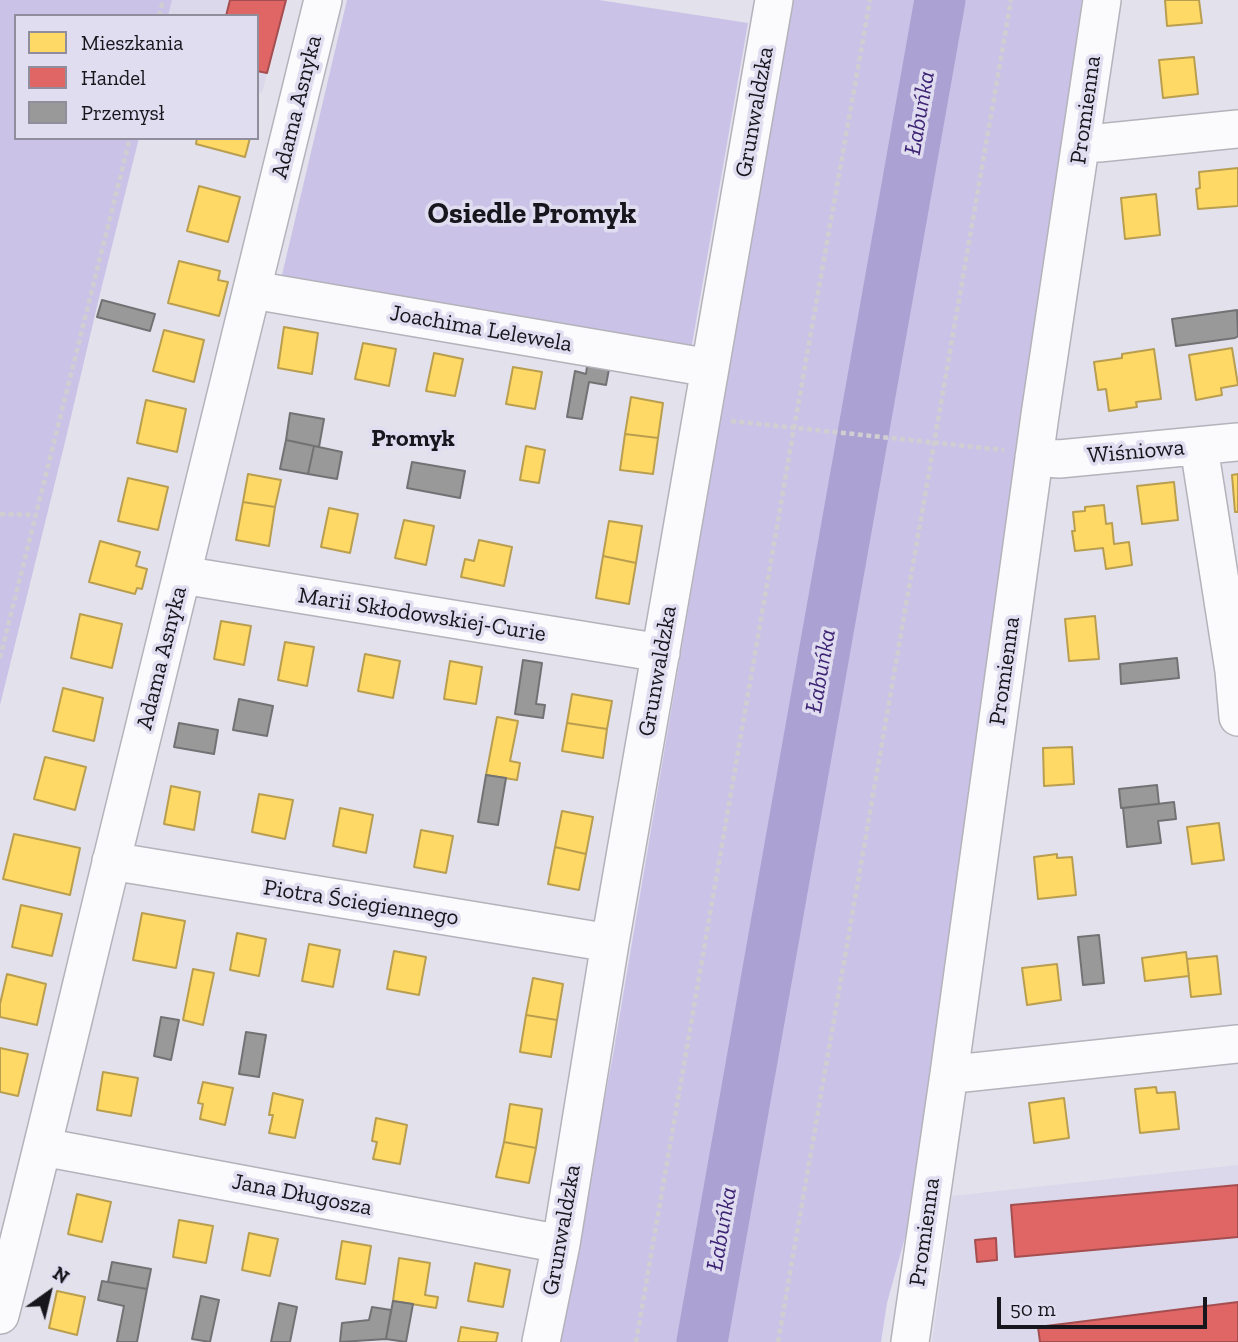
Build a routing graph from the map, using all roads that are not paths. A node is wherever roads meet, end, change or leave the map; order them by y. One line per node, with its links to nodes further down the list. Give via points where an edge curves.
1 (323, 0): 6 (street, Adama Asnyka)
2 (774, 0): 7 (street, Grunwaldzka)
3 (1102, 0): 5 (street, Promienna)
4 (1238, 129): 5 (street)
5 (1082, 142): 10 (street, Promienna)
6 (253, 290): 7 (street, Joachima Lelewela); 11 (street, Adama Asnyka)
7 (710, 368): 12 (street, Grunwaldzka)
8 (1238, 442): 9 (street, Wiśniowa)
9 (1199, 447): 10 (street, Wiśniowa, via 1059,459); 13 (street)
10 (1021, 454): 17 (street, Promienna)
11 (182, 575): 12 (street, Marii Skłodowskiej-Curie); 14 (street, Adama Asnyka)
12 (661, 653): 15 (street, Grunwaldzka)
13 (1238, 717)
14 (111, 861): 15 (street, Piotra Ściegiennego); 18 (street, Adama Asnyka)
15 (610, 943): 19 (street, Grunwaldzka)
16 (1238, 1044): 17 (street)
17 (949, 1074): 22 (street, Promienna)
18 (43, 1147): 19 (street, Jana Długosza); 20 (street, Adama Asnyka)
19 (561, 1244): 21 (street, Grunwaldzka)
20 (0, 1315)
21 (541, 1342)
22 (909, 1342)

